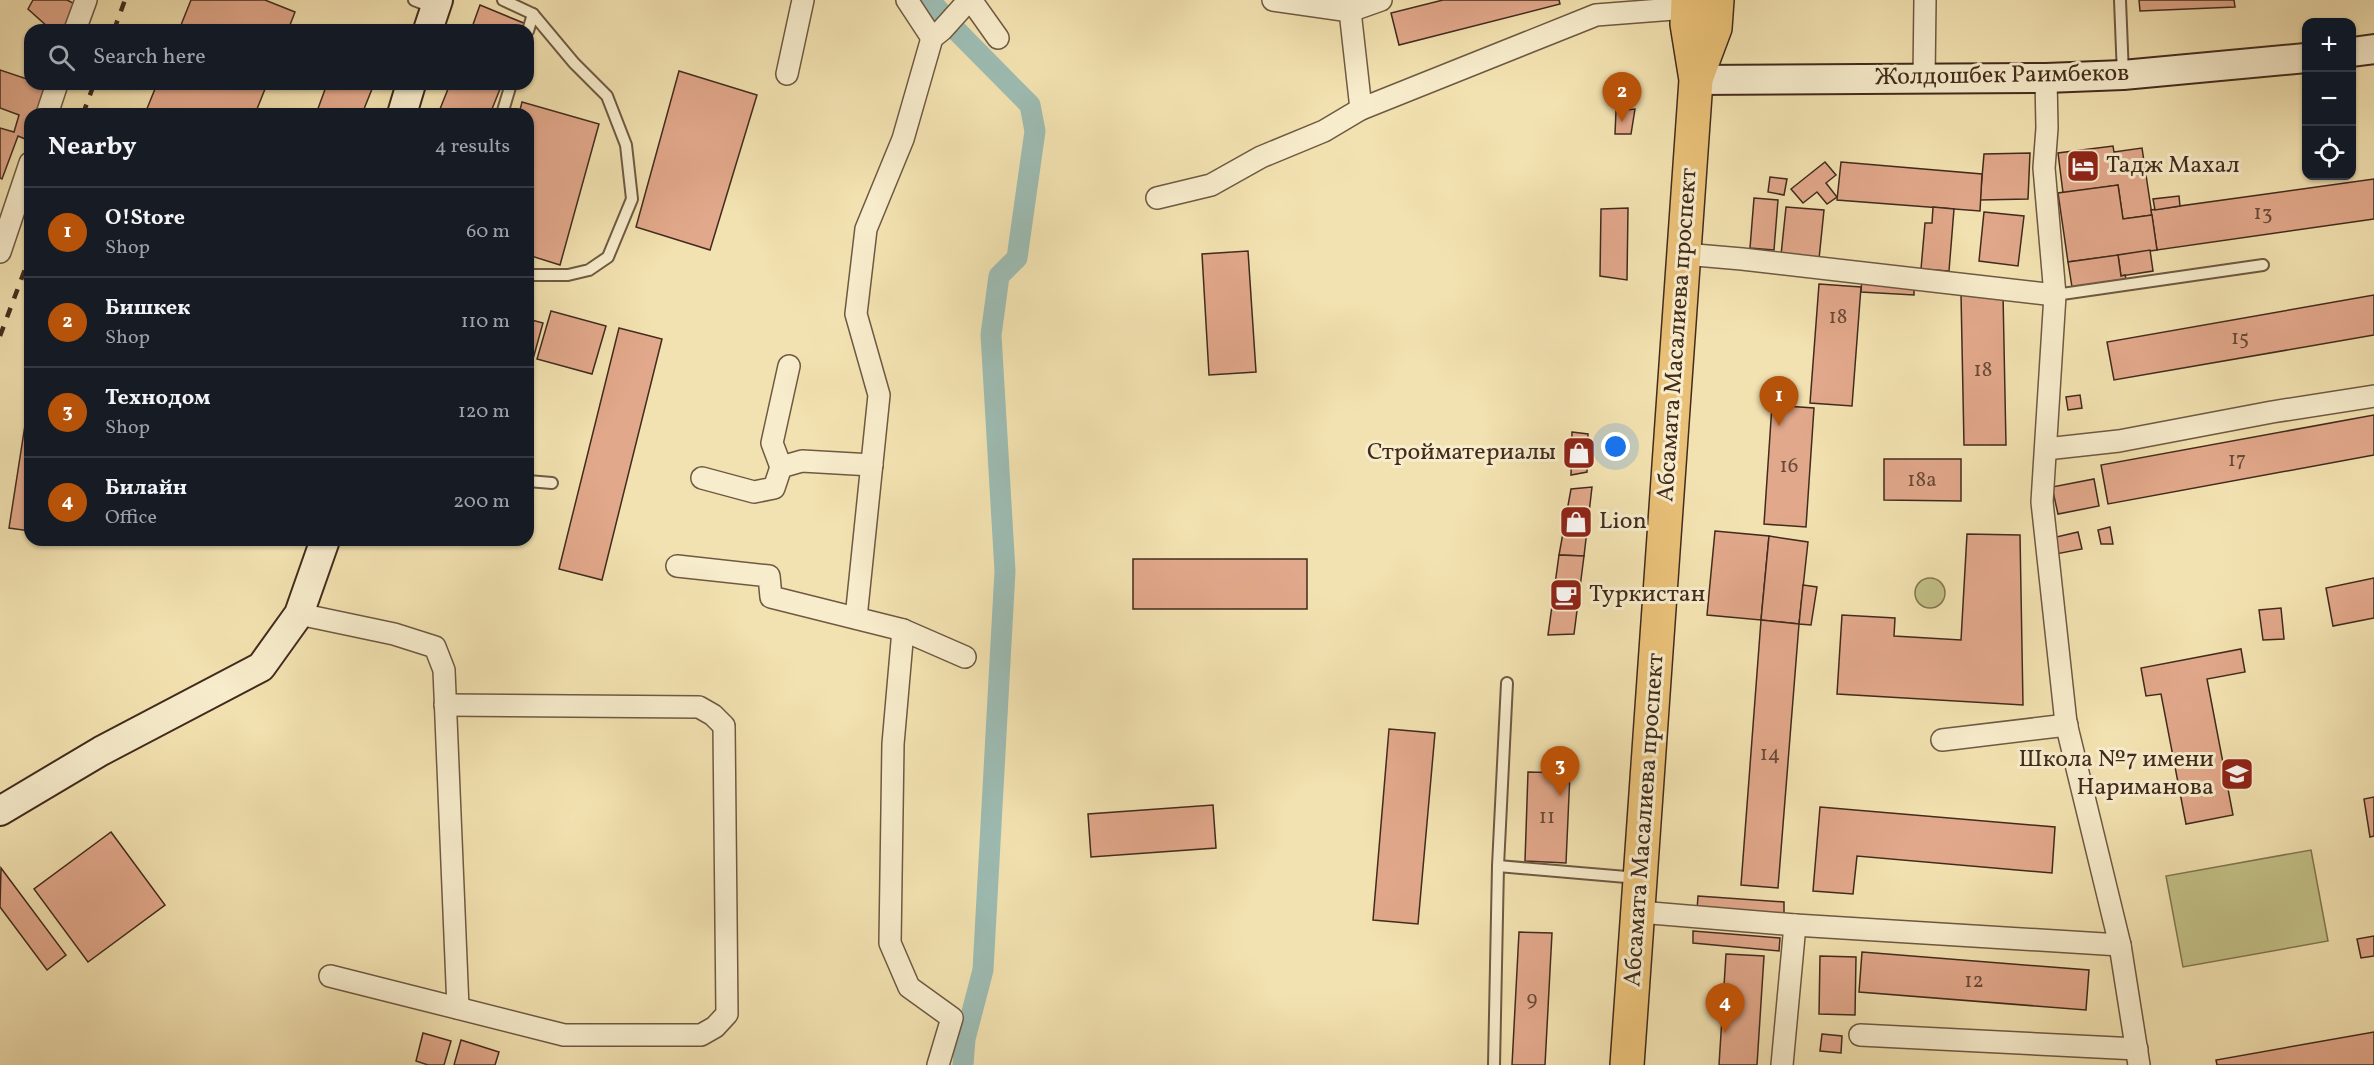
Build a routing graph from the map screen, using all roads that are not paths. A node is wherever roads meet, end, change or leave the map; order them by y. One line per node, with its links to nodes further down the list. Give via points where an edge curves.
1 (86, 0): 14 (street)
2 (503, 0): 13 (lane)
3 (804, 0): 21 (street)
4 (906, 0): 16 (street)
5 (1273, 0): 12 (street)
6 (1381, 0): 12 (street)
7 (1926, 0): 23 (street)
8 (2120, 0): 22 (lane)
9 (1697, 3): 11 (street); 25 (main road, Абсамата Масалиева проспект, via 1715,28)
10 (966, 4): 16 (street); 17 (street)
11 (1591, 7): 32 (street)
12 (1350, 11): 32 (street)
13 (533, 14): 15 (lane); 38 (lane, via 607,96 626,145 632,199 608,257 589,270 568,275)
14 (77, 24)
15 (530, 24)
16 (937, 34): 43 (street, via 903,139 866,229 856,314 879,395)
17 (998, 38)
18 (2374, 49): 19 (main road)
19 (2356, 51)
20 (2302, 58): 22 (main road, Жолдошбек Раимбеков)
21 (786, 74)
22 (2123, 75): 24 (main road, Жолдошбек Раимбеков)
23 (1924, 78): 24 (main road, Жолдошбек Раимбеков); 25 (main road, Жолдошбек Раимбеков)
24 (2046, 78): 39 (street, via 2044,168)
25 (1696, 80): 36 (main road, Абсамата Масалиева проспект)
26 (55, 90): 29 (street)
27 (409, 90): 30 (main road)
28 (509, 90): 31 (lane)
29 (49, 108)
30 (404, 108)
31 (504, 108)
32 (1361, 109): 34 (street, via 1211,185)
33 (24, 182): 35 (street)
34 (1157, 198)
35 (0, 252)
36 (1684, 254): 39 (street); 60 (main road, Абсамата Масалиева проспект)
37 (2263, 265): 39 (lane)
38 (534, 275)
39 (2055, 295): 42 (street)
40 (789, 366): 44 (street, via 772,443)
41 (2374, 396): 42 (street, via 2119,441)
42 (2046, 449): 56 (street, via 2042,502)
43 (872, 465): 44 (street, via 802,461); 51 (street)
44 (782, 467): 45 (street, via 774,488 754,492)
45 (702, 478)
46 (534, 482): 47 (lane)
47 (552, 483)
48 (323, 546): 50 (main road)
49 (676, 566): 51 (street, via 769,576 771,597)
50 (299, 615): 55 (street, via 394,634 435,647 444,670); 58 (main road, via 261,667 100,750)
51 (856, 618): 52 (street)
52 (903, 630): 53 (street); 68 (street, via 893,744 890,943 909,987 952,1018)
53 (965, 657)
54 (1507, 683): 59 (lane)
55 (446, 705): 65 (street); 65 (street, via 699,707 724,726 727,1014 715,1027 701,1035 564,1035)
56 (2067, 725): 57 (street); 63 (street)
57 (1942, 740)
58 (0, 811)
59 (1498, 866): 60 (lane); 69 (lane)
60 (1641, 878): 61 (main road, Абсамата Масалиева проспект)
61 (1639, 912): 62 (street); 70 (main road, Абсамата Масалиева проспект)
62 (1795, 926): 63 (street); 71 (street)
63 (2120, 945): 67 (street)
64 (330, 976): 65 (street)
65 (458, 1008)
66 (1860, 1035): 67 (street)
67 (2138, 1057)
68 (938, 1065)
69 (1494, 1065)
70 (1628, 1065)
71 (1782, 1065)

